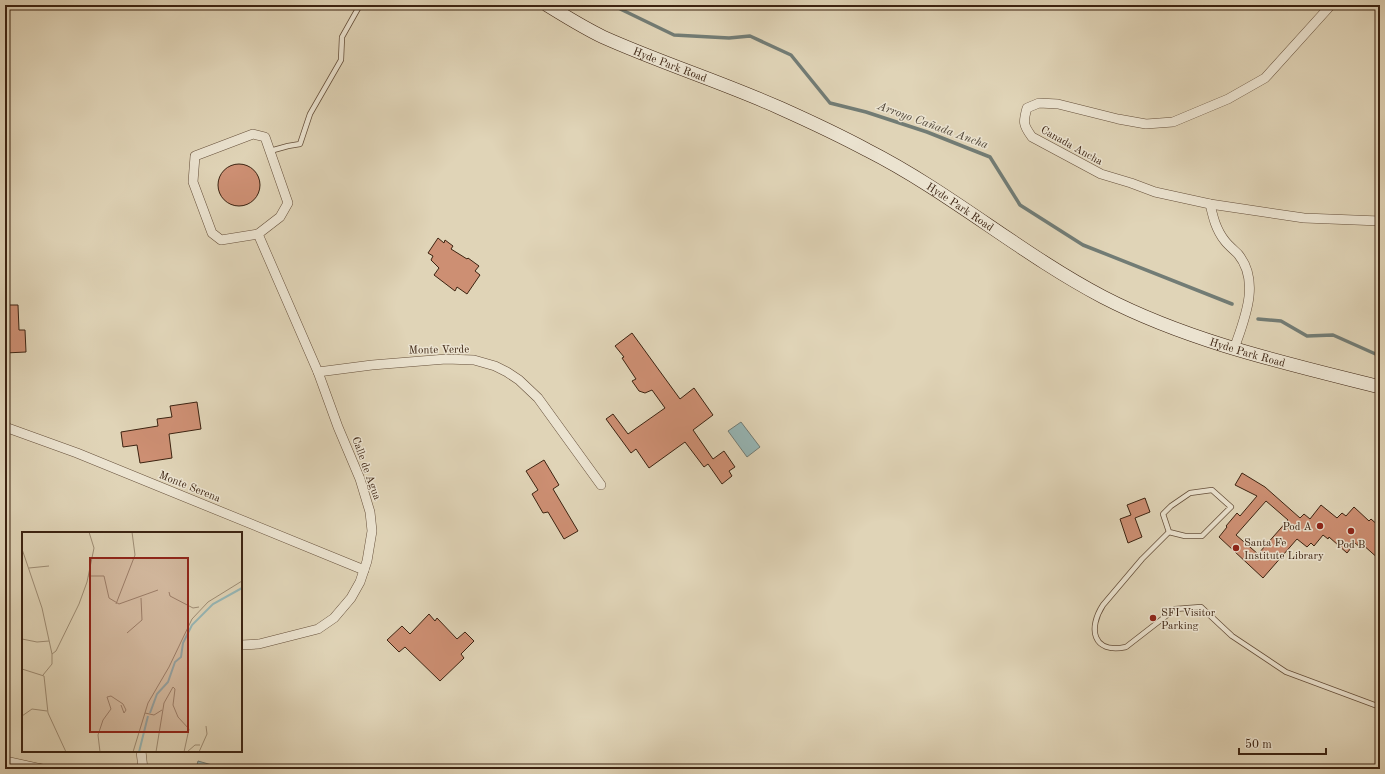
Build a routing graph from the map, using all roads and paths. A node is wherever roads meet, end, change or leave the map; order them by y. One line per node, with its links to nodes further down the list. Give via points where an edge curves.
1 (360, 5): 4 (lane, via 342,37 341,60 310,114 300,144)
2 (547, 5): 8 (main road, Hyde Park Road, via 602,36 779,108 866,149 944,194 1039,259 1091,290 1167,326)
3 (1331, 5): 5 (street, Canada Ancha, via 1265,78 1228,99 1173,122 1139,123 1058,104 1039,103 1028,108 1024,119 1025,128 1032,137 1101,174 1155,192)
4 (270, 151): 7 (street, via 288,203 280,217); 7 (street, via 265,137 253,134 195,156 193,182 212,233 221,240)
5 (1210, 204): 6 (street, Canada Ancha, via 1304,218); 8 (street, via 1215,224 1225,241 1239,255 1247,272 1250,294)
6 (1380, 221)
7 (258, 234): 9 (street, Calle de Agua)
8 (1234, 349): 10 (main road, Hyde Park Road)
9 (318, 372): 12 (street, Monte Verde, via 434,359 466,359 488,363 508,372 530,390); 14 (street, Calle de Agua, via 368,506 372,531)
10 (1380, 387)
11 (5, 427): 14 (street, Monte Serena, via 77,453)
12 (601, 485)
13 (1169, 532): 13 (lane, via 1163,514 1190,493 1212,490 1231,507 1202,536 1185,536); 16 (lane, via 1142,559 1098,612 1094,632 1104,646 1126,647 1176,610 1201,607 1232,636 1286,672)
14 (364, 570): 15 (street, Calle de Agua, via 356,590 346,605 334,618 318,629 259,644)
15 (242, 645)
16 (1380, 707)
17 (141, 752): 20 (street)
18 (5, 761): 19 (street)
19 (42, 769)
20 (143, 769)

